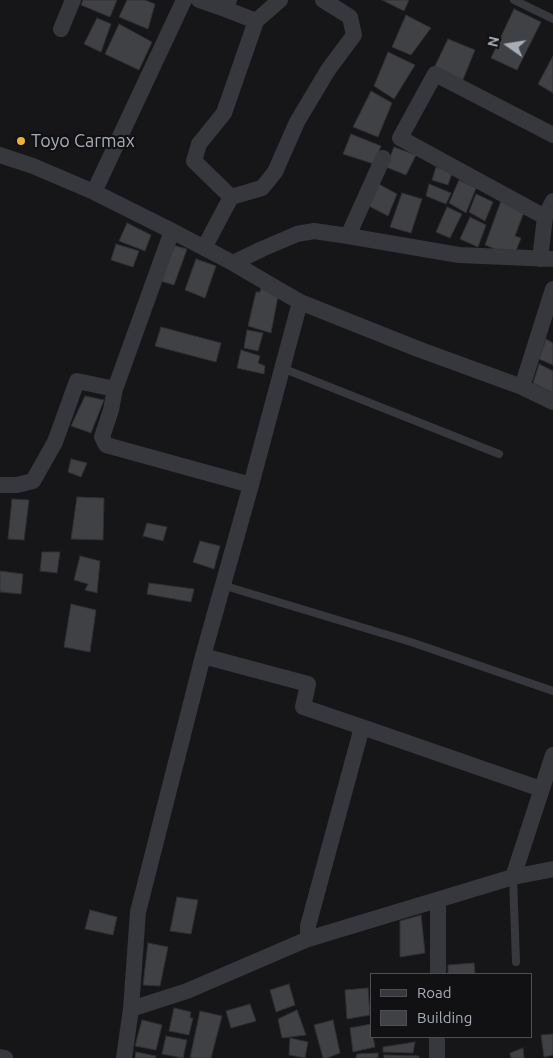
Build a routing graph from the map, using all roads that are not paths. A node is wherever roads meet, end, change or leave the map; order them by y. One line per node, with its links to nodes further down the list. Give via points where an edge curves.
1 (73, 0): 10 (street)
2 (184, 0): 14 (street)
3 (199, 0): 7 (street)
4 (280, 0): 9 (street)
5 (323, 0): 15 (street, via 350,17 354,35 328,70 297,122 275,172 262,188)
6 (514, 0): 8 (lane)
7 (227, 4): 9 (street)
8 (553, 19)
9 (256, 21): 15 (street, via 224,113 200,144 194,161)
10 (60, 29)
11 (553, 135): 17 (street, via 435,74 400,138)
12 (0, 154): 14 (street)
13 (383, 158): 19 (street)
14 (94, 192): 18 (street)
15 (231, 197): 20 (street)
16 (553, 201): 17 (street)
17 (545, 217): 21 (street)
18 (172, 231): 20 (street); 27 (street)
19 (348, 236): 21 (street, via 459,255); 22 (street, via 314,231 297,234)
20 (204, 248): 22 (street)
21 (547, 259)
22 (233, 264): 24 (street)
23 (553, 289): 26 (street)
24 (300, 302): 25 (street); 26 (street)
25 (282, 368): 29 (lane); 31 (street)
26 (522, 387): 28 (street)
27 (115, 389): 30 (street, via 77,381 55,442 33,481); 31 (street, via 102,437 106,445)
28 (553, 402)
29 (499, 454)
30 (0, 485)
31 (251, 485): 32 (street)
32 (222, 585): 33 (street); 34 (lane, via 412,642)
33 (203, 656): 35 (street, via 308,684 303,707); 44 (street, via 138,912)
34 (553, 691)
35 (362, 727): 37 (street); 41 (street, via 308,926)
36 (553, 755): 37 (street)
37 (541, 789): 39 (street)
38 (553, 869): 39 (street)
39 (513, 877): 40 (street); 42 (lane)
40 (438, 900): 41 (street); 43 (street)
41 (308, 939): 44 (street, via 187,991)
42 (516, 962)
43 (438, 973)
44 (132, 1008): 48 (street)
45 (437, 1038): 49 (street)
46 (0, 1057): 47 (street)
47 (5, 1058)
48 (124, 1058)
49 (437, 1058)

